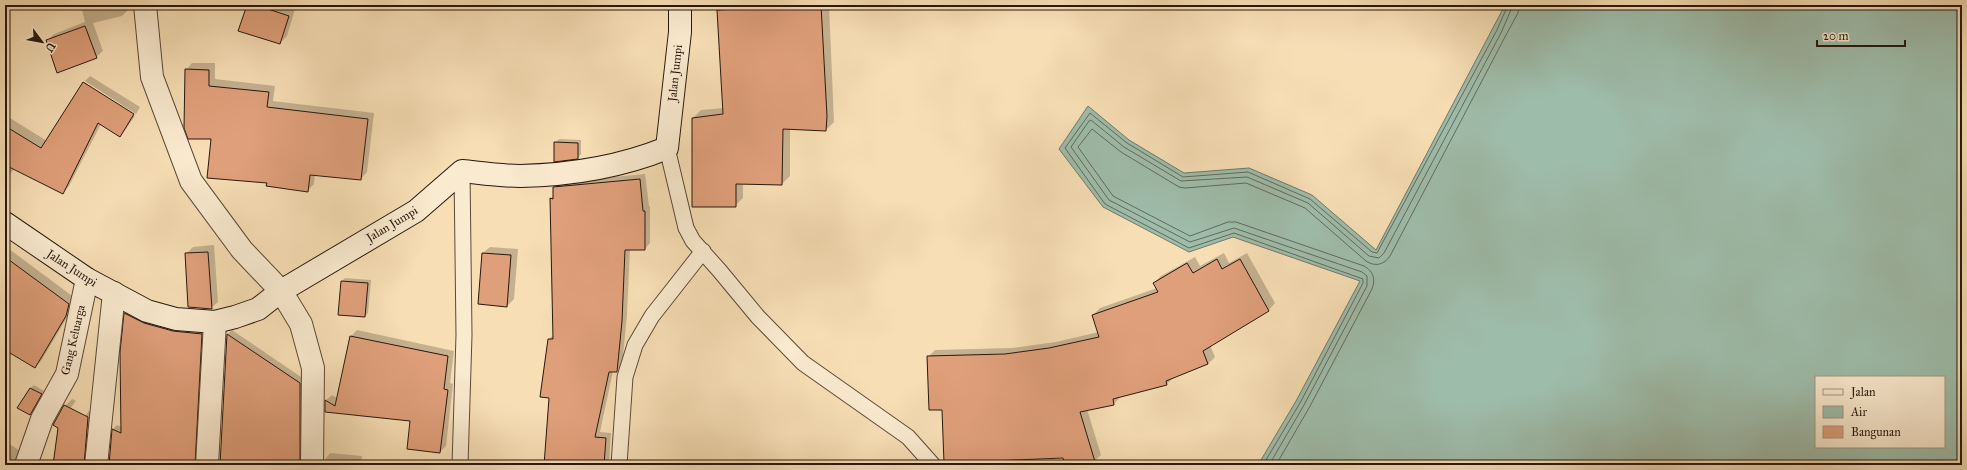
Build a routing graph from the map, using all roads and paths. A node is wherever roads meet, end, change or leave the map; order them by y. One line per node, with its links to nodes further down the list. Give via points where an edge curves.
1 (145, 5): 8 (street, via 152,76 191,181 242,250)
2 (680, 5): 3 (street, Jalan Jumpi, via 680,32)
3 (667, 148): 4 (street, via 644,157 581,172 519,176); 6 (lane, via 686,228 693,241)
4 (462, 171): 8 (street, Jalan Jumpi, via 416,211); 15 (lane, via 464,335)
5 (5, 223): 7 (street, Jalan Jumpi)
6 (703, 251): 16 (lane, via 652,316 635,345 625,377); 17 (lane, via 758,317 803,363 908,437)
7 (87, 279): 9 (street, Jalan Jumpi); 11 (street, Gang Keluarga, via 67,374 42,419)
8 (281, 291): 10 (street, Jalan Jumpi, via 258,309); 14 (street, via 301,324 313,368)
9 (114, 294): 10 (street, Jalan Jumpi, via 147,311 176,319); 12 (street)
10 (215, 322): 13 (street)
11 (26, 465)
12 (96, 465)
13 (207, 465)
14 (312, 465)
15 (460, 465)
16 (619, 465)
17 (933, 465)

